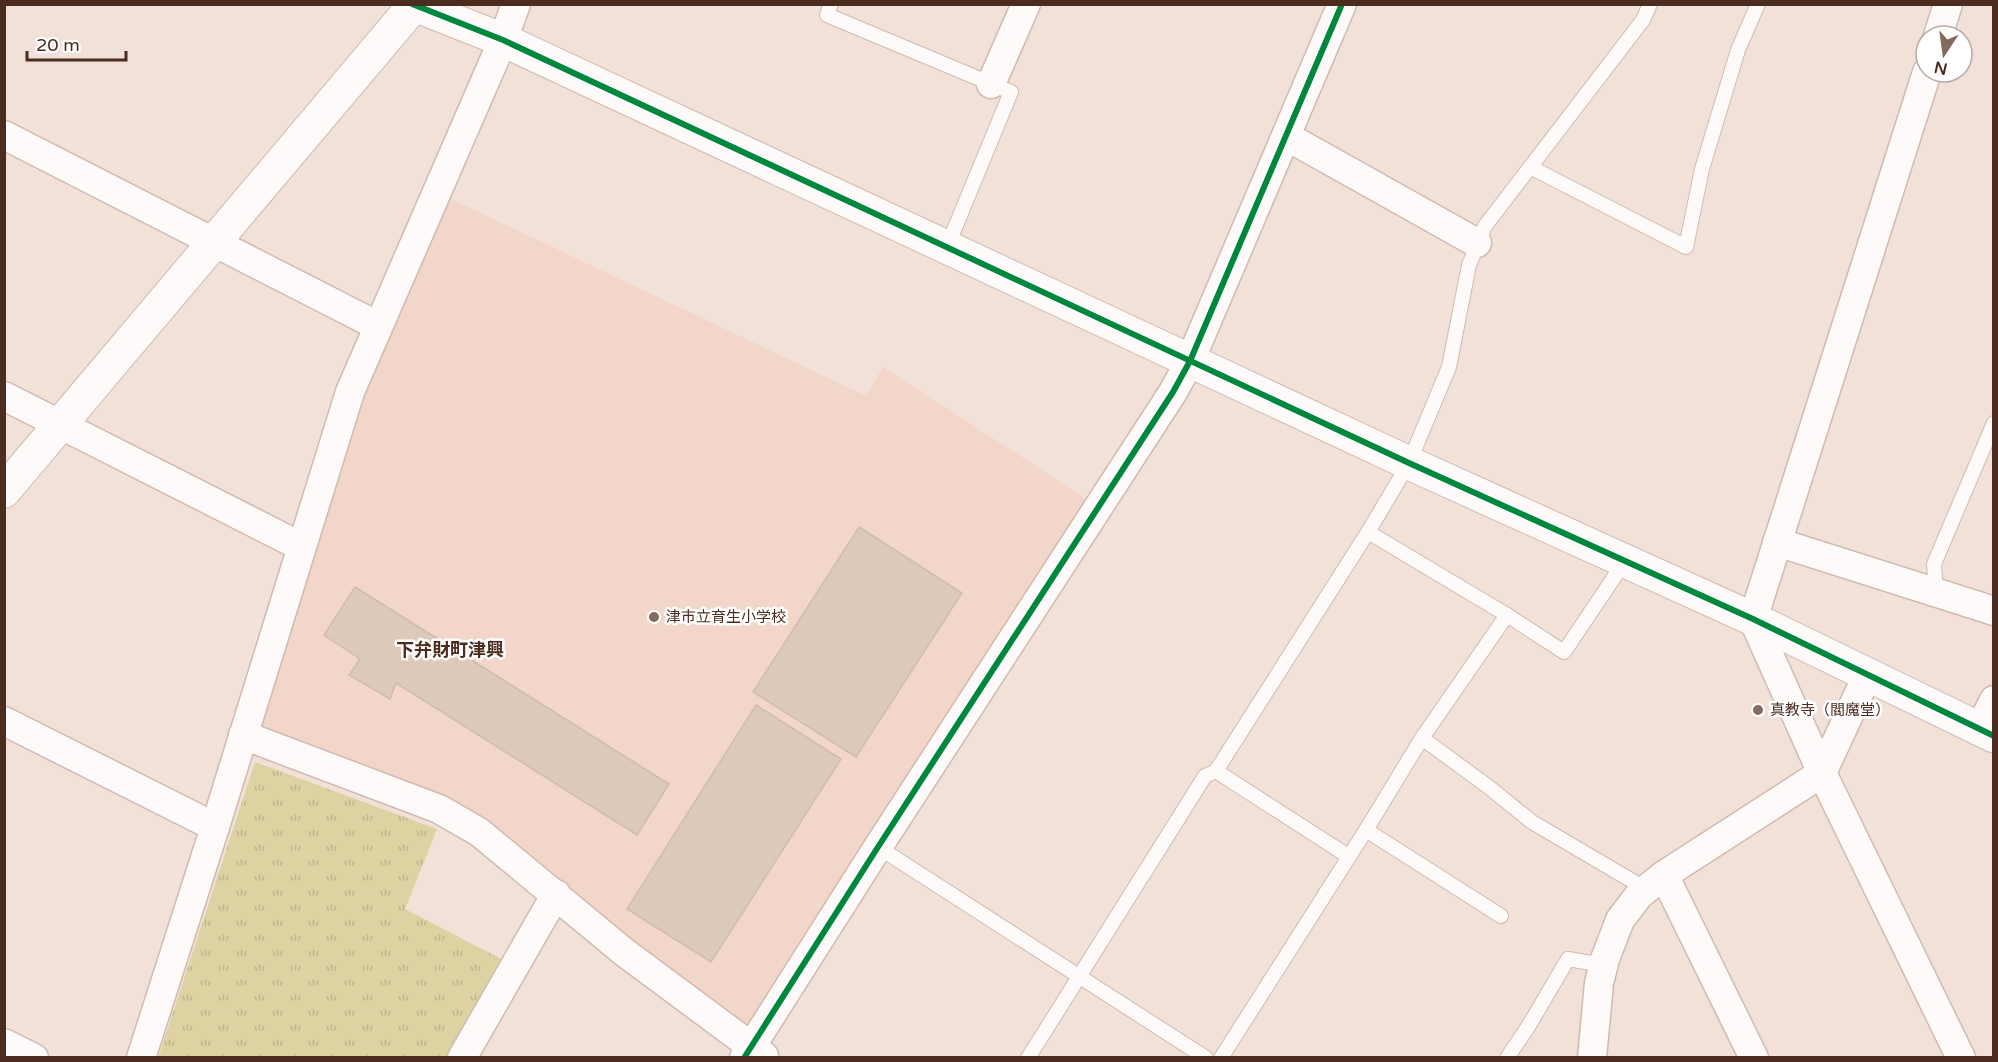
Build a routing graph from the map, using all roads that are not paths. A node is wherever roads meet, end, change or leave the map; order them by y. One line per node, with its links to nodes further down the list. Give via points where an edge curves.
1 (516, 4): 10 (street)
2 (831, 4): 11 (lane, via 826,15)
3 (1026, 4): 11 (street)
4 (1342, 4): 14 (street)
5 (1650, 4): 15 (lane, via 1643,20)
6 (1758, 4): 15 (lane, via 1738,50 1702,169 1686,247)
7 (1948, 4): 9 (street)
8 (414, 5): 10 (street); 16 (street)
9 (1942, 24)
10 (503, 40): 18 (street); 19 (street)
11 (991, 84): 18 (lane, via 1011,93)
12 (1923, 84): 27 (street)
13 (4, 135): 16 (street)
14 (1286, 136): 17 (street); 20 (street)
15 (1530, 167): 17 (lane, via 1485,226)
16 (214, 243): 19 (street); 23 (street)
17 (1477, 243): 24 (lane, via 1449,367)
18 (947, 247): 20 (street)
19 (378, 326): 28 (street, via 350,392)
20 (1190, 361): 24 (street); 44 (street)
21 (4, 396): 23 (street)
22 (1994, 423): 30 (lane, via 1934,564)
23 (60, 424): 25 (street); 28 (street)
24 (1409, 463): 26 (lane); 29 (street)
25 (4, 491)
26 (1368, 532): 32 (lane); 40 (lane)
27 (1777, 543): 30 (street); 33 (street)
28 (300, 546): 38 (street)
29 (1624, 561): 32 (lane, via 1564,652); 33 (street)
30 (1936, 593): 31 (street)
31 (1994, 611)
32 (1507, 615): 39 (lane)
33 (1753, 619): 34 (street); 41 (street)
34 (1867, 676): 37 (street); 41 (street)
35 (1994, 700): 37 (street)
36 (4, 721): 42 (street)
37 (1986, 733)
38 (243, 735): 42 (street); 47 (street, via 440,809 479,832)
39 (1422, 738): 43 (lane); 46 (lane, via 1532,822)
40 (1216, 771): 45 (lane); 50 (lane, via 1205,776)
41 (1822, 773): 46 (street); 62 (street)
42 (215, 827): 55 (street)
43 (1366, 830): 45 (lane); 48 (lane)
44 (878, 847): 50 (lane); 52 (street)
45 (1348, 856): 58 (lane)
46 (1655, 882): 49 (street, via 1620,920); 61 (street)
47 (556, 894): 52 (street, via 582,919); 56 (street)
48 (1501, 916)
49 (1603, 965): 59 (lane, via 1568,959); 60 (street)
50 (1080, 976): 53 (lane); 57 (lane)
51 (4, 1043): 54 (street)
52 (754, 1053)
53 (1198, 1055)
54 (34, 1058)
55 (141, 1058)
56 (462, 1058)
57 (1028, 1058)
58 (1221, 1058)
59 (1507, 1058)
60 (1592, 1058)
61 (1754, 1058)
62 (1962, 1058)

